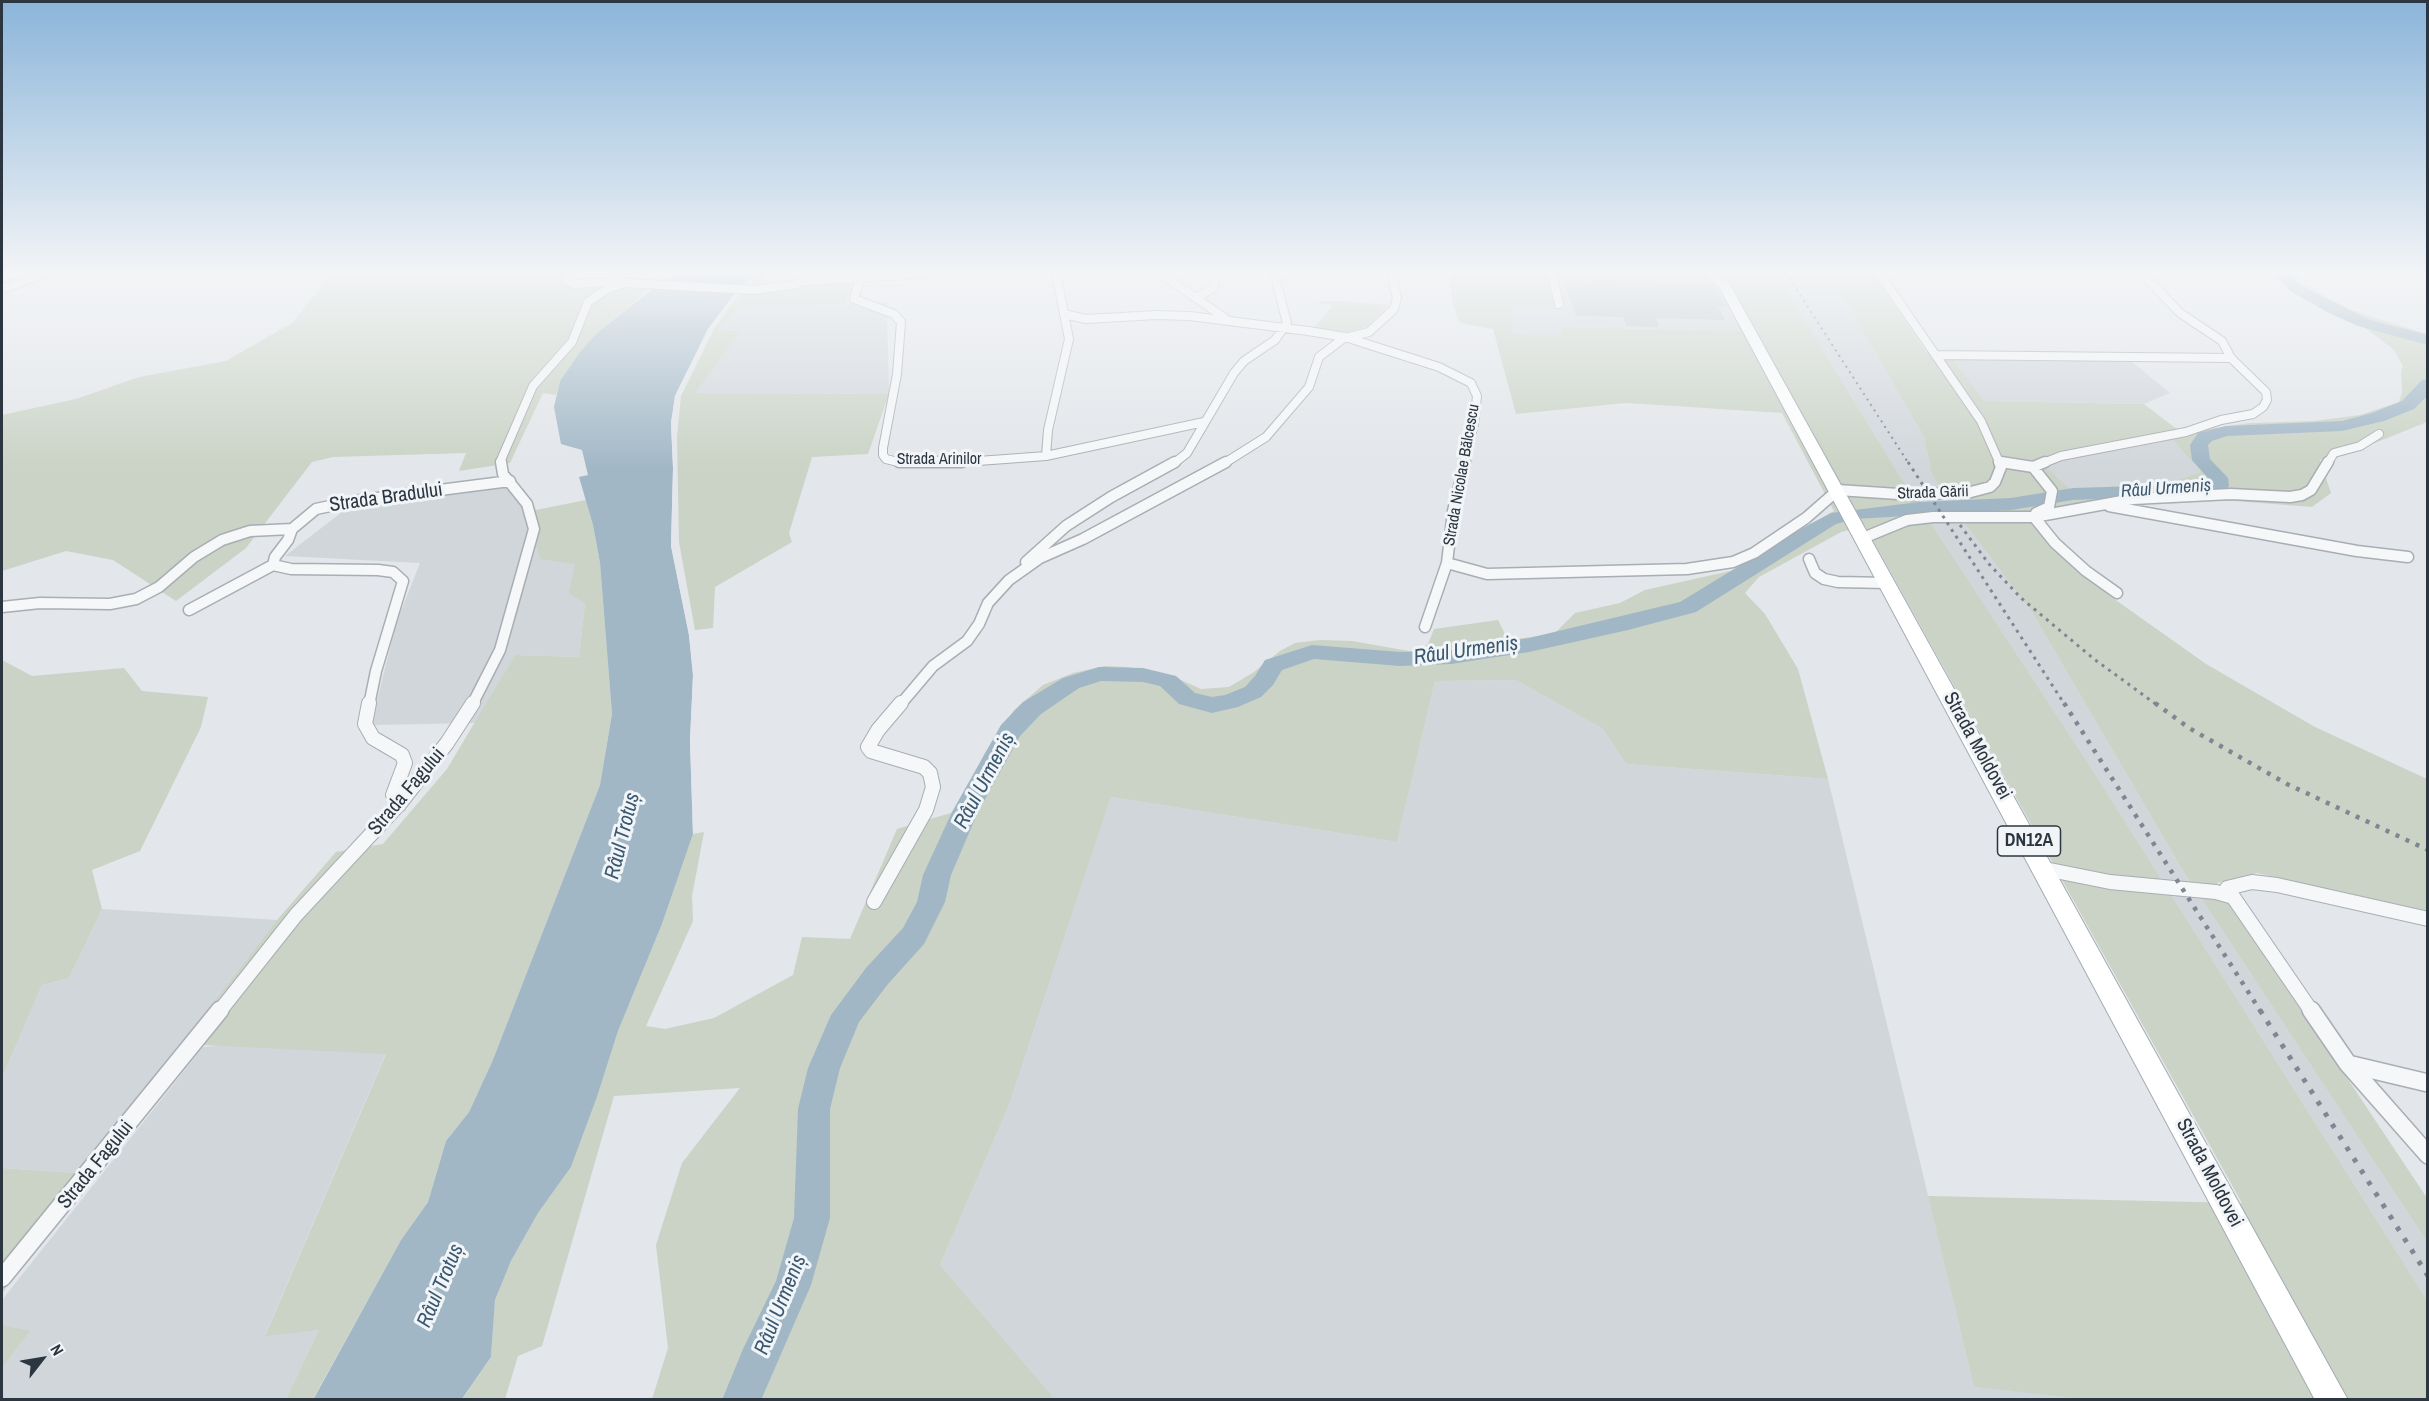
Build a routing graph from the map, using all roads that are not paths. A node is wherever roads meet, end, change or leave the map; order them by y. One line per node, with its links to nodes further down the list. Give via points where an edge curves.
1 (573, 338): 17 (street, Strada Fagului, via 533,386 503,453 501,467)
2 (900, 338): 14 (street, Strada Arinilor, via 883,448 886,459 951,464)
3 (1069, 338): 14 (street, via 1048,430)
4 (1276, 338): 12 (street, via 1238,367)
5 (1343, 338): 27 (street, via 1319,357 1309,387 1266,437 1083,539 1040,558)
6 (1349, 338): 25 (street, Strada Nicolae Bălcescu, via 1439,367 1471,383 1477,396 1453,511)
7 (1753, 338): 18 (main road, Strada Moldovei / DN12A)
8 (1924, 338): 10 (street)
9 (2218, 338): 11 (street)
10 (1936, 355): 11 (street); 15 (street, via 1981,422)
11 (2231, 358): 16 (street, via 2266,392 2263,407 2253,414 2168,436 2061,456)
12 (1204, 422): 14 (street, Strada Arinilor); 27 (street, via 1187,453 1066,526)
13 (2379, 434): 19 (street, via 2360,446 2334,453 2312,490 2302,495 2231,494)
14 (1046, 456)
15 (2000, 462): 16 (street); 18 (street, Strada Gării, via 2001,471 1995,482 1981,491 1913,495)
16 (2033, 466): 20 (street, via 2052,491 2049,507)
17 (510, 482): 21 (street, Strada Bradului, via 325,507 316,509); 33 (street, Strada Fagului, via 527,504 534,529 500,650 465,718)
18 (1838, 490): 22 (main road, Strada Moldovei / DN12A); 25 (street, via 1774,541 1733,562 1687,569 1487,574)
19 (2099, 505): 20 (street); 23 (street)
20 (2034, 517): 22 (street, via 1907,520); 29 (street, via 2055,543)
21 (292, 529): 26 (street, Strada Bradului); 30 (street, via 250,531 222,540 194,557 159,587 136,599 110,604)
22 (1863, 538): 28 (main road, Strada Moldovei / DN12A)
23 (2408, 557)
24 (1809, 559): 28 (street, via 1815,573 1824,579)
25 (1447, 564): 32 (street, Strada Nicolae Bălcescu)
26 (273, 565): 31 (street); 33 (street, via 291,569 378,570 393,572 403,581 365,724 373,738 402,754 405,763 393,795)
27 (1009, 580): 36 (street, via 988,603 967,641 933,666 868,747 924,767 930,773 933,787 926,810)
28 (1887, 583): 34 (main road, Strada Moldovei / DN12A)
29 (2117, 592)
30 (2, 607)
31 (189, 610)
32 (1425, 627)
33 (399, 805): 41 (street, Strada Fagului, via 288,924)
34 (2044, 870): 35 (street, via 2128,885); 42 (main road, Strada Moldovei / DN12A)
35 (2230, 896): 37 (street, via 2227,888 2252,882); 38 (street)
36 (874, 902)
37 (2427, 919)
38 (2348, 1064): 39 (street); 40 (street)
39 (2427, 1083)
40 (2427, 1155)
41 (2, 1278)
42 (2332, 1400)

